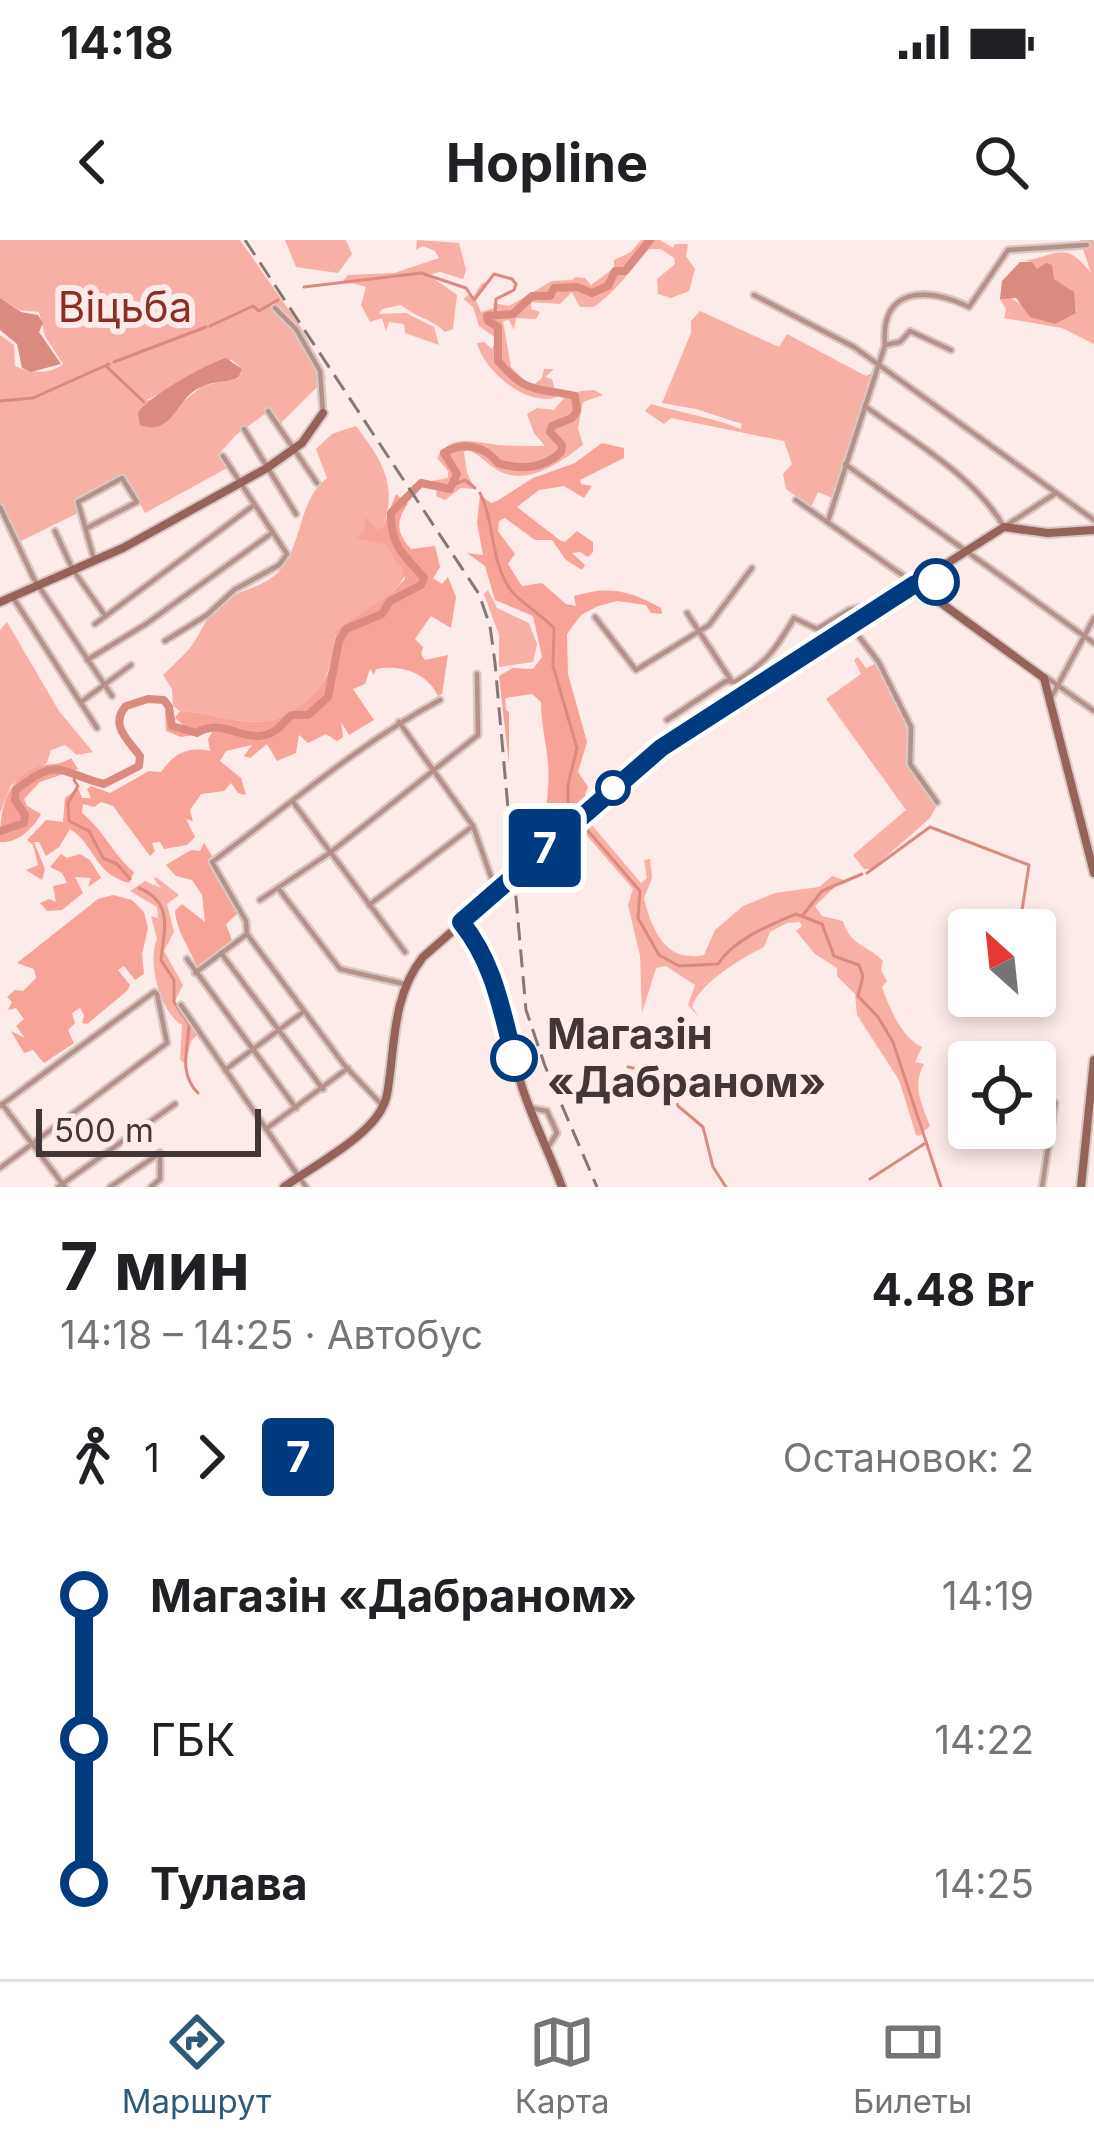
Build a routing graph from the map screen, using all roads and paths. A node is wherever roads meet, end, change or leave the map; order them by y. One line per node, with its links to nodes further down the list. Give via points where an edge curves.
1 (1087, 245): 4 (street, via 1008,250 969,307 908,295 888,313)
2 (754, 295): 6 (street)
3 (275, 308): 9 (street, via 320,371)
4 (885, 345): 5 (street, via 910,331); 6 (street)
5 (951, 350)
6 (878, 364): 7 (street); 17 (street)
7 (865, 406): 13 (street); 24 (street, via 966,483)
8 (268, 411): 11 (street)
9 (323, 413): 11 (main road)
10 (244, 429): 14 (street)
11 (293, 451): 14 (main road); 16 (street)
12 (223, 456): 15 (street)
13 (845, 464): 23 (street); 29 (street)
14 (267, 468): 15 (main road); 21 (street)
15 (239, 478): 19 (street); 30 (main road)
16 (316, 483)
17 (1057, 492): 22 (street); 24 (street)
18 (796, 500): 23 (street)
19 (255, 504): 28 (street); 39 (street)
20 (0, 507): 33 (street)
21 (296, 514)
22 (1094, 520)
23 (828, 521): 34 (street)
24 (1004, 526): 26 (main road); 29 (main road)
25 (88, 528): 25 (street, via 78,502 122,478 137,502); 30 (street)
26 (1094, 530)
27 (55, 531): 32 (street)
28 (272, 533): 46 (street, via 287,553 279,566); 48 (street)
29 (965, 551): 34 (main road); 45 (street)
30 (94, 562): 32 (main road)
31 (752, 568): 44 (street)
32 (73, 570): 33 (main road); 39 (street)
33 (38, 584): 35 (main road); 48 (street)
34 (915, 584): 37 (main road); 51 (main road)
35 (12, 596): 36 (main road); 58 (street)
36 (0, 600)
37 (874, 609): 43 (main road); 52 (street, via 849,610 817,628 794,618 778,648)
38 (687, 613): 44 (street)
39 (105, 616): 42 (street)
40 (596, 617): 44 (street, via 634,670)
41 (1094, 618): 45 (street)
42 (95, 623)
43 (850, 625): 65 (street, via 911,727 910,764); 70 (main road, via 661,748)
44 (700, 632): 52 (street)
45 (1084, 635): 47 (street); 54 (street)
46 (165, 641)
47 (1094, 643)
48 (87, 660): 53 (street)
49 (130, 665): 53 (street)
50 (477, 674): 63 (street, via 478,735)
51 (1041, 674): 54 (street); 56 (main road)
52 (731, 680): 60 (street)
53 (103, 684): 55 (street); 58 (street)
54 (1055, 684): 56 (street); 59 (street)
55 (112, 696)
56 (1052, 697): 68 (main road)
57 (440, 700): 61 (street)
58 (80, 702): 62 (street)
59 (1094, 711)
60 (667, 720)
61 (399, 722): 63 (street); 64 (street)
62 (97, 728)
63 (436, 769): 66 (street); 67 (street)
64 (292, 802): 67 (street); 74 (street, via 212,862)
65 (937, 802)
66 (473, 826): 70 (street); 72 (street)
67 (331, 852): 69 (street); 72 (street)
68 (1094, 872)
69 (278, 888): 71 (street); 79 (street, via 340,969)
70 (496, 891): 73 (main road)
71 (260, 900)
72 (369, 905): 75 (street)
73 (461, 922): 79 (main road); 92 (main road, via 494,976)
74 (247, 934): 76 (street); 81 (street)
75 (404, 952)
76 (221, 953): 78 (street); 82 (street)
77 (188, 959): 78 (street)
78 (195, 973): 83 (street)
79 (404, 985): 90 (main road)
80 (182, 1005): 86 (street)
81 (304, 1011): 82 (street); 85 (street)
82 (279, 1030): 83 (street); 87 (street)
83 (253, 1050): 86 (street); 91 (street)
84 (1094, 1063): 93 (main road)
85 (348, 1068): 87 (street); 90 (street)
86 (225, 1070): 94 (street)
87 (323, 1089): 91 (street)
88 (175, 1104): 102 (street)
89 (1, 1105): 95 (street); 95 (street, via 154,992 167,1042)
90 (384, 1106): 100 (main road, via 367,1128)
91 (296, 1108): 94 (street)
92 (529, 1108): 97 (main road); 97 (street, via 549,1114 556,1133)
93 (1091, 1108): 98 (main road)
94 (266, 1129): 100 (street)
95 (33, 1143): 99 (street); 102 (street)
96 (1048, 1149): 107 (street)
97 (546, 1150): 106 (main road)
98 (1089, 1150): 108 (main road)
99 (0, 1168)
100 (298, 1177): 104 (main road); 105 (street)
101 (154, 1185): 103 (street, via 160,1153)
102 (62, 1186)
103 (110, 1187)
104 (284, 1187)
105 (306, 1187)
106 (562, 1187)
107 (1042, 1187)
108 (1081, 1187)

